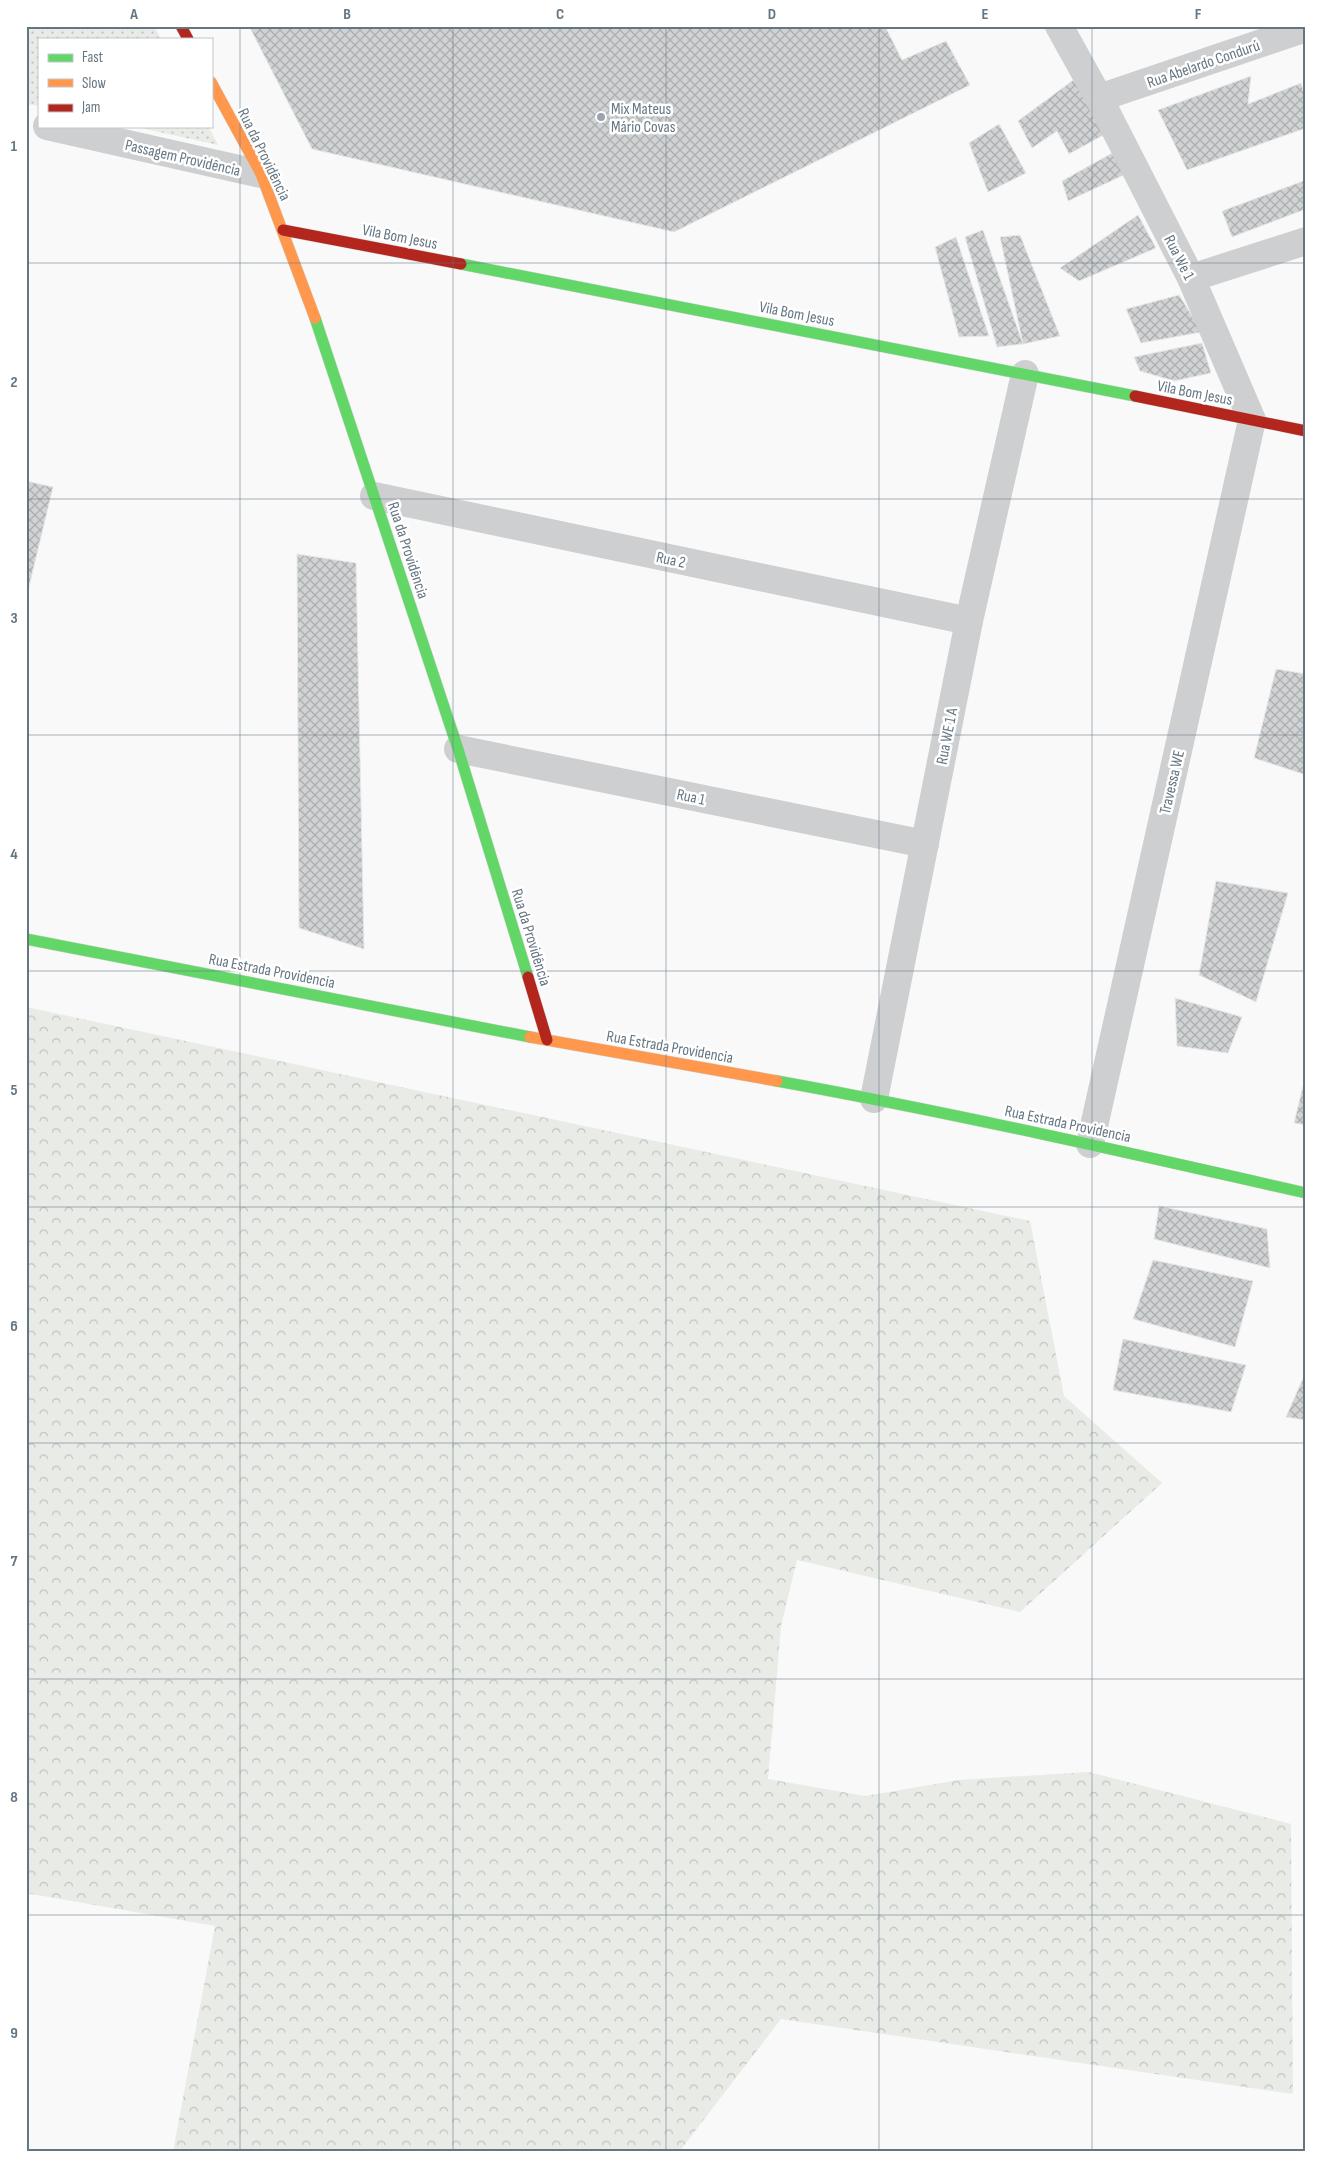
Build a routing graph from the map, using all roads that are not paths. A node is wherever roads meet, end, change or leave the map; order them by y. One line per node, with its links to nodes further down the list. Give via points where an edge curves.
1 (181, 26): 4 (street)
2 (1059, 26): 6 (street, Rua We 1)
3 (1306, 28): 6 (street, Rua Abelardo Condurú)
4 (187, 38)
5 (212, 84): 8 (street, Rua da Providência)
6 (1099, 98): 11 (street, Rua We 1)
7 (56, 128): 8 (street, Passagem Providência)
8 (261, 174): 9 (street, Rua da Providência)
9 (282, 230): 12 (street, Vila Bom Jesus); 15 (street, Rua da Providência, via 328,354)
10 (1306, 241): 11 (street)
11 (1191, 278): 13 (street, Rua We 1)
12 (1025, 374): 13 (street, Vila Bom Jesus); 16 (street, Rua WE 1 A)
13 (1252, 420): 14 (street, Vila Bom Jesus); 22 (street, Travessa WE)
14 (1306, 431)
15 (374, 496): 16 (street, Rua 2); 17 (street, Rua da Providência)
16 (969, 621): 18 (street, Rua WE 1 A)
17 (458, 749): 18 (street, Rua 1); 20 (street, Rua da Providência)
18 (925, 844): 21 (street, Rua WE 1 A)
19 (26, 939): 20 (street, Rua Estrada Providencia)
20 (547, 1040): 21 (street, Rua Estrada Providencia)
21 (874, 1099): 22 (street, Rua Estrada Providencia)
22 (1090, 1144): 23 (street, Rua Estrada Providencia)
23 (1306, 1193)

